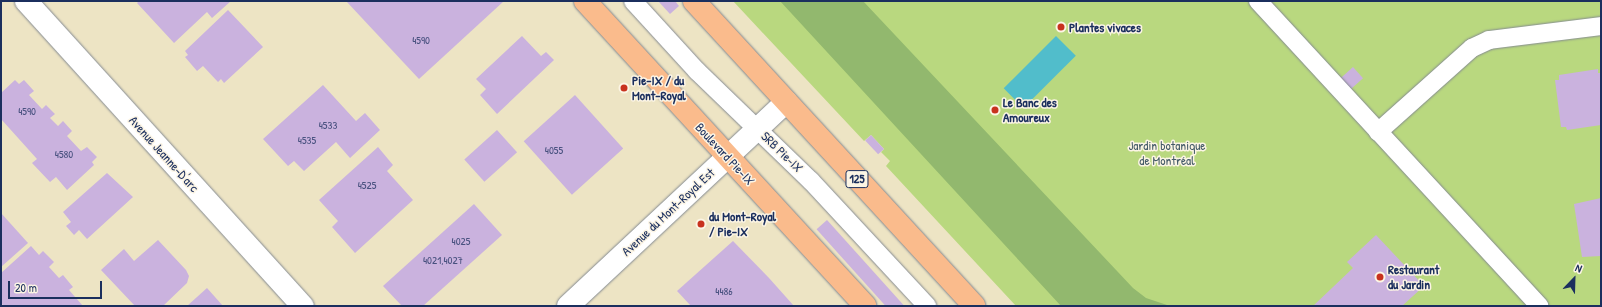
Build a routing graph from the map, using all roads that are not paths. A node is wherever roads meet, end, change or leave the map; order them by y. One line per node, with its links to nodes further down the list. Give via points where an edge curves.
1 (26, 1): 11 (street, Avenue Jeanne-D'arc)
2 (585, 1): 10 (main road, Boulevard Pie-IX)
3 (633, 1): 8 (lane, SRB Pie-IX, via 697,71)
4 (694, 1): 7 (main road, 125)
5 (1258, 1): 9 (lane)
6 (1601, 26): 9 (lane, via 1489,40 1472,48)
7 (786, 102): 8 (street, Avenue du Mont-Royal Est); 15 (main road, 125)
8 (758, 129): 10 (street, Avenue du Mont-Royal Est); 14 (lane, SRB Pie-IX, via 811,181)
9 (1378, 132): 16 (lane)
10 (728, 157): 12 (street, Avenue du Mont-Royal Est); 13 (main road, Boulevard Pie-IX)
11 (302, 306)
12 (568, 306)
13 (865, 306)
14 (927, 306)
15 (974, 306)
16 (1539, 306)

